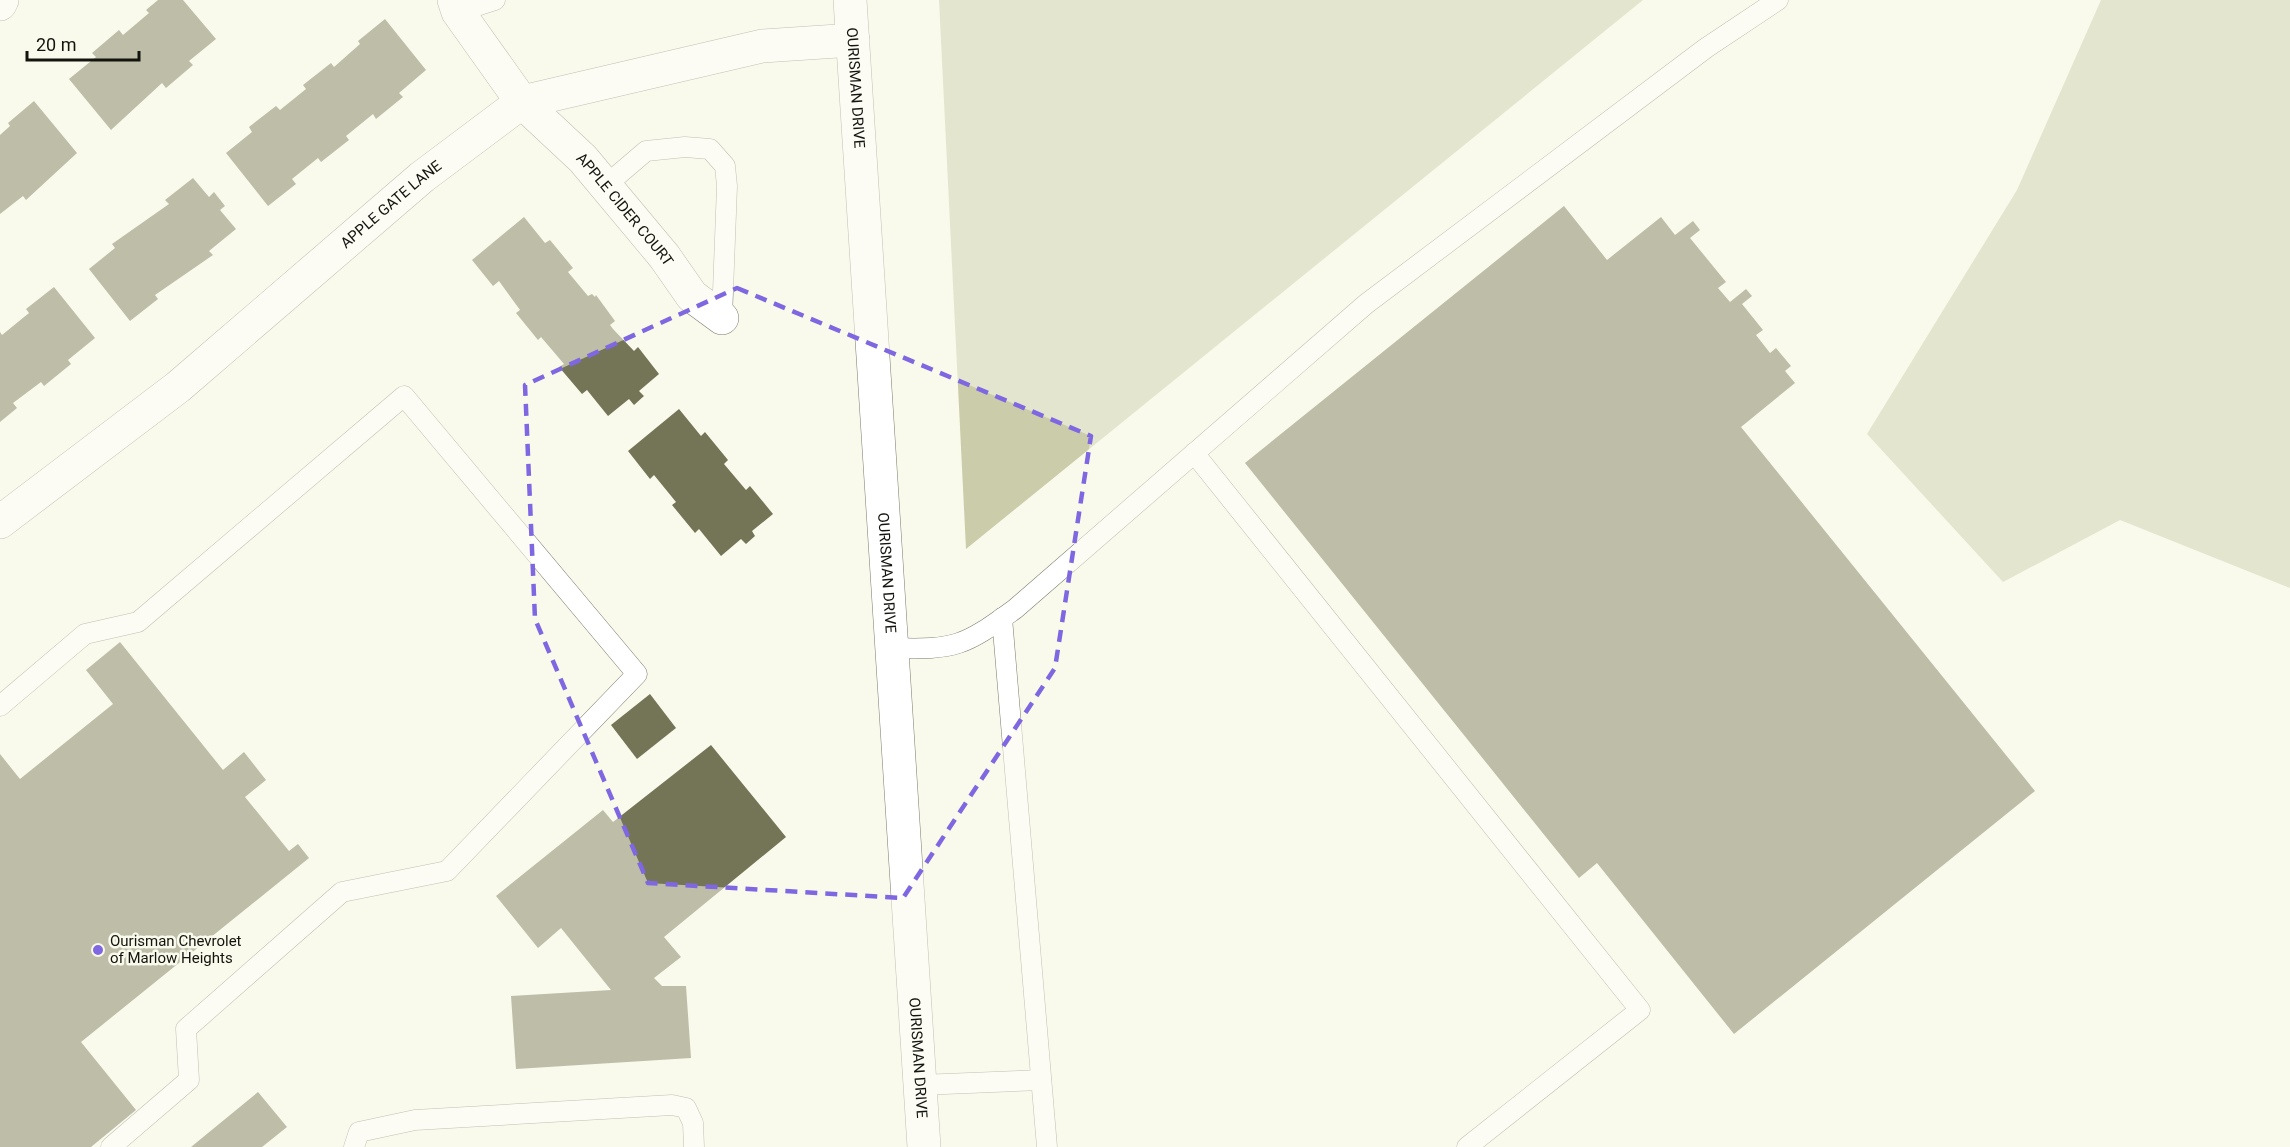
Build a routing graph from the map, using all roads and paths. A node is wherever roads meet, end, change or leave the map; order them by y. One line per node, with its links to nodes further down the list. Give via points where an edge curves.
1 (3, 0): 5 (street)
2 (495, 0): 6 (lane)
3 (850, 0): 7 (street, OURISMAN DRIVE)
4 (1778, 0): 11 (lane, via 1707,48 1366,304)
5 (0, 4)
6 (456, 6): 8 (street, APPLE CIDER COURT)
7 (853, 40): 8 (street, APPLE GATE LANE, via 762,46); 14 (street, OURISMAN DRIVE)
8 (522, 102): 9 (street, APPLE CIDER COURT); 12 (street, APPLE GATE LANE, via 422,177 178,387)
9 (605, 186): 10 (street, APPLE CIDER COURT, via 692,296); 10 (lane, via 646,151 710,149 725,166 727,186)
10 (722, 318)
11 (1194, 453): 13 (lane); 23 (lane, via 1640,1010)
12 (0, 522)
13 (1002, 618): 14 (lane, via 978,637 955,646); 16 (lane)
14 (892, 648): 17 (street, OURISMAN DRIVE)
15 (0, 706): 18 (lane, via 85,634 138,622 404,396 637,674 447,871 342,892 186,1029 189,1080)
16 (1041, 1080): 17 (lane); 22 (lane)
17 (920, 1085): 21 (street, OURISMAN DRIVE)
18 (111, 1147)
19 (354, 1147): 20 (lane, via 359,1132 415,1120 672,1106 686,1108 693,1123)
20 (694, 1147)
21 (924, 1147)
22 (1047, 1147)
23 (1467, 1147)

